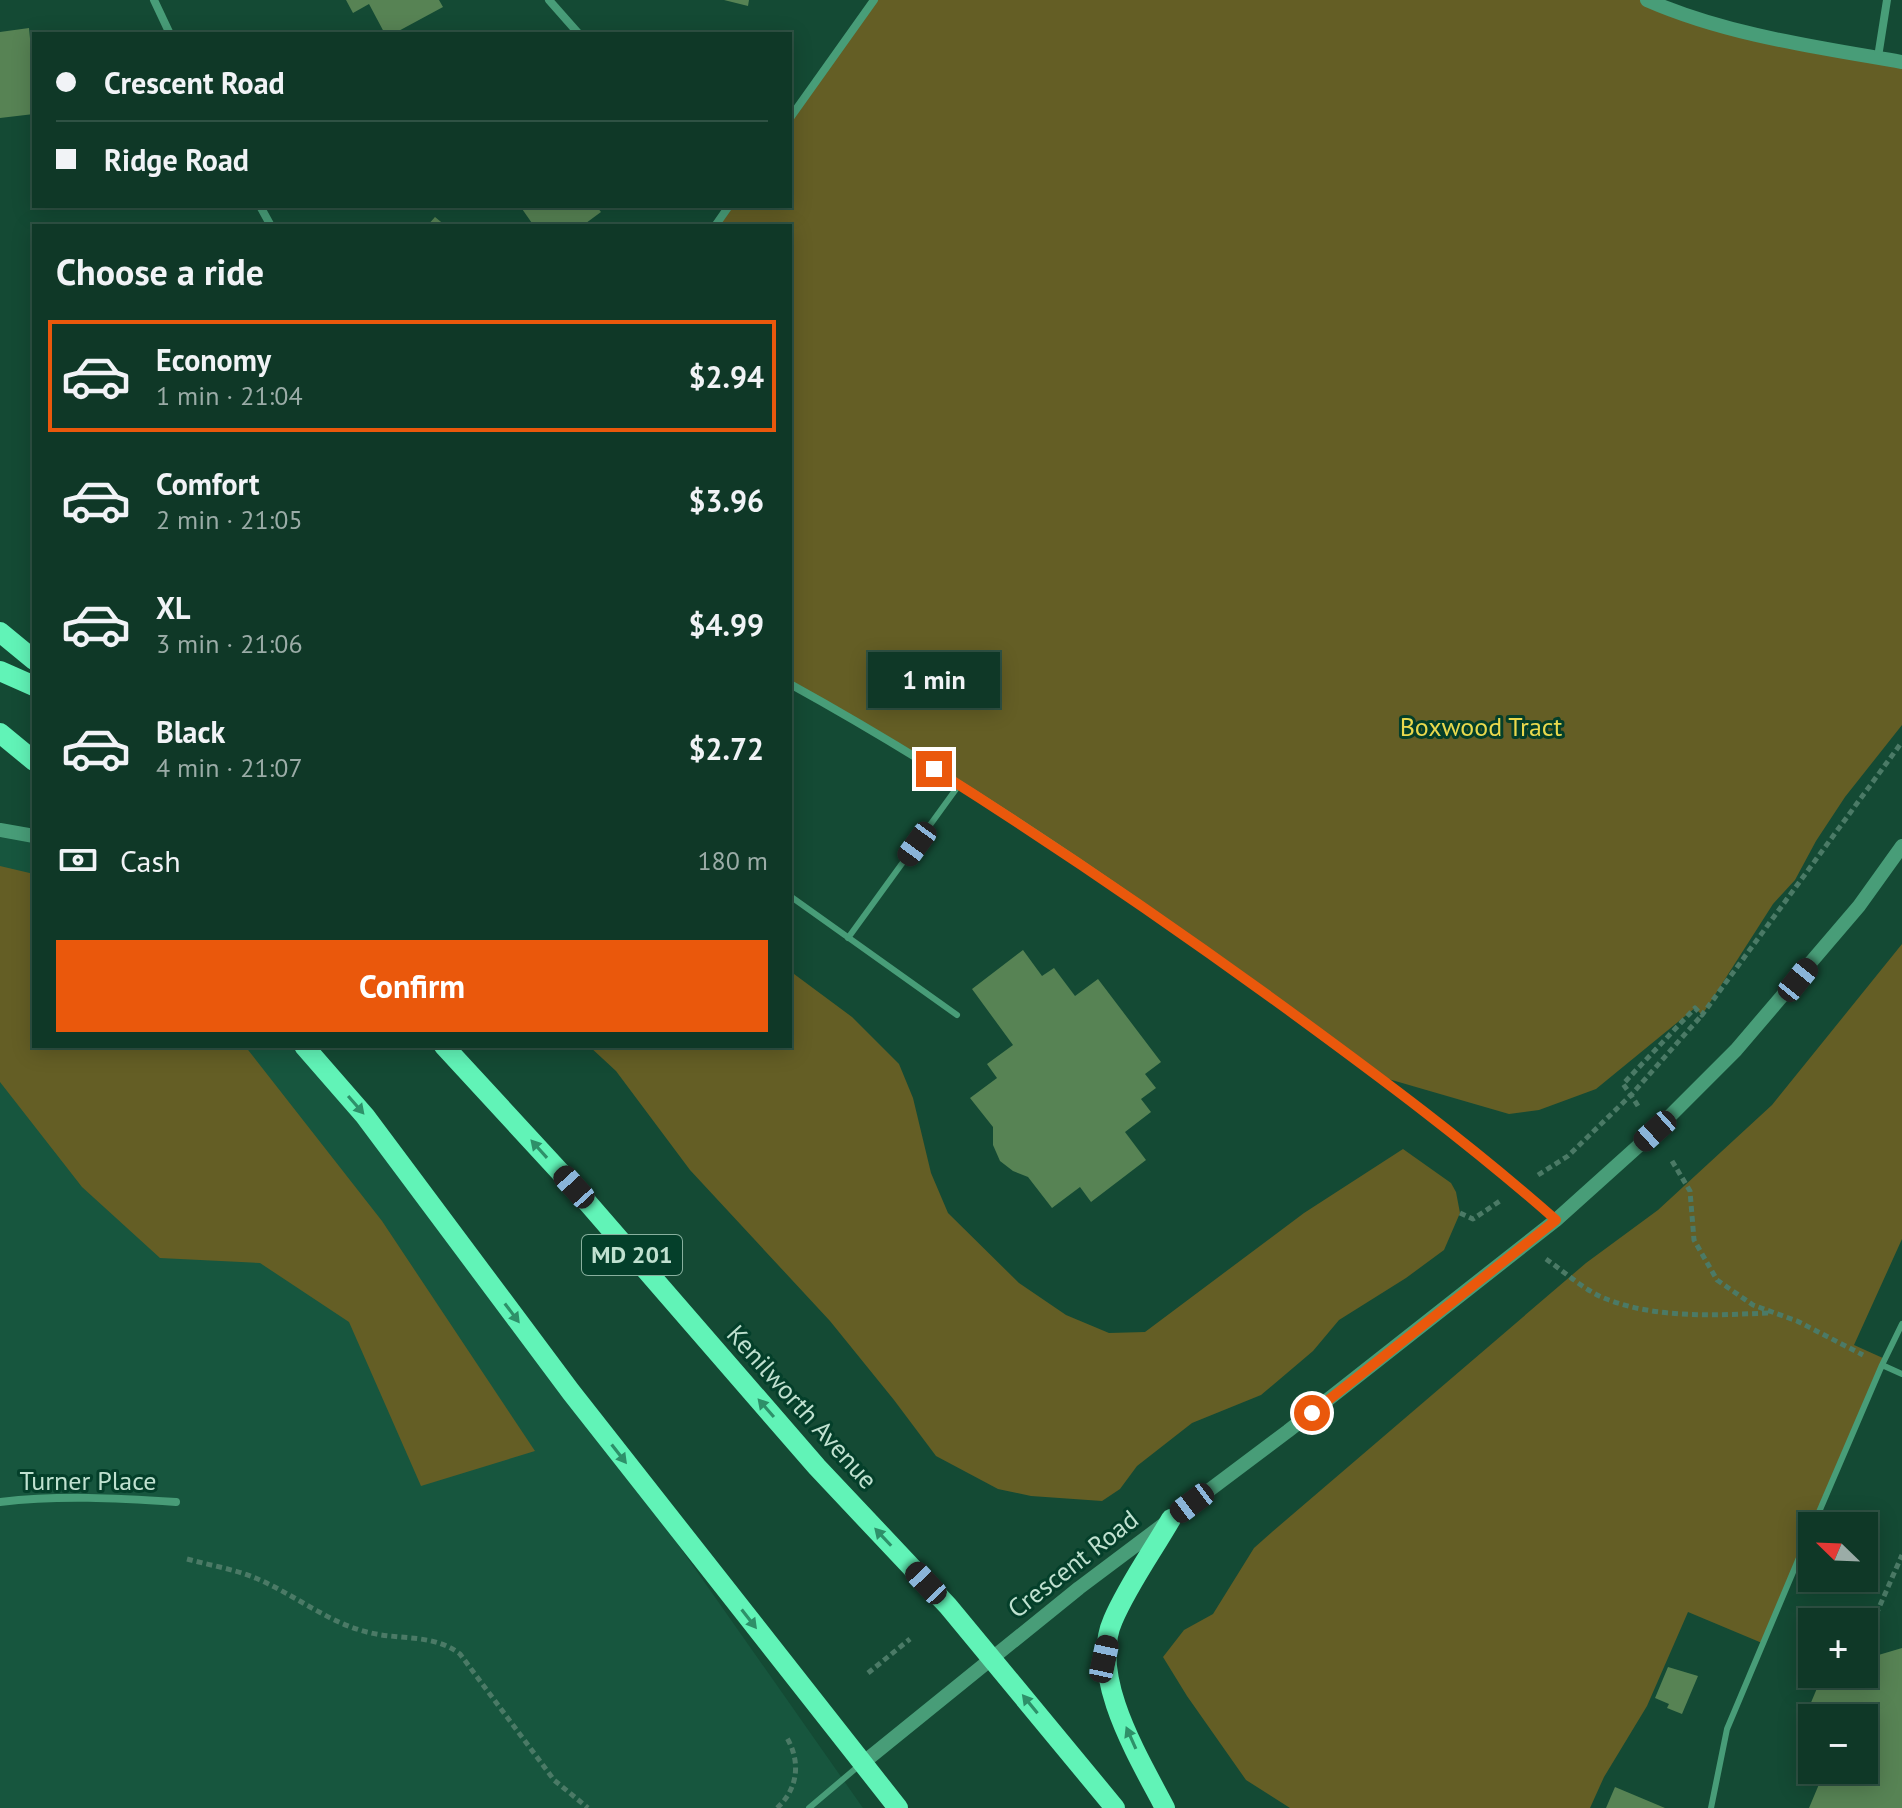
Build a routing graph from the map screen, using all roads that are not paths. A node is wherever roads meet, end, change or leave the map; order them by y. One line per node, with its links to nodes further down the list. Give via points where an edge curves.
1 (154, 0): 6 (street)
2 (549, 0): 7 (street)
3 (874, 0): 10 (street)
4 (1647, 0): 8 (street, via 1735,30)
5 (1887, 0): 8 (street)
6 (169, 32)
7 (577, 32)
8 (1878, 57): 9 (street)
9 (1902, 62)
10 (792, 115)
11 (0, 632): 12 (main road)
12 (32, 658)
13 (0, 671): 14 (main road)
14 (32, 685)
15 (792, 685): 18 (street)
16 (0, 733): 17 (main road)
17 (32, 759)
18 (959, 785): 23 (lane); 27 (street, via 1096,874 1340,1048)
19 (0, 830): 20 (street)
20 (32, 836)
21 (1902, 846): 27 (street, Crescent Road, via 1859,906 1736,1050)
22 (792, 897): 23 (lane)
23 (848, 938): 24 (lane)
24 (957, 1015)
25 (306, 1048): 37 (main road, one-way to 37, via 365,1116 571,1392)
26 (446, 1048): 36 (main road, Kenilworth Avenue / MD 201, one-way to 26)
27 (1556, 1220): 34 (street, Crescent Road)
28 (1902, 1324): 29 (lane)
29 (1882, 1365): 30 (lane); 33 (lane)
30 (1902, 1374)
31 (0, 1502): 32 (street, Turner Place, via 63,1496)
32 (176, 1502)
33 (1818, 1512)
34 (1171, 1519): 36 (street, Crescent Road); 41 (main road, one-way to 34, via 1115,1705 1104,1659 1112,1622)
35 (1798, 1559): 42 (lane, via 1727,1729)
36 (992, 1658): 37 (street, Crescent Road); 40 (main road, Kenilworth Avenue / MD 201, one-way to 36)
37 (864, 1762): 38 (lane); 39 (main road)
38 (809, 1808)
39 (898, 1808)
40 (1115, 1808)
41 (1165, 1808)
42 (1711, 1808)

